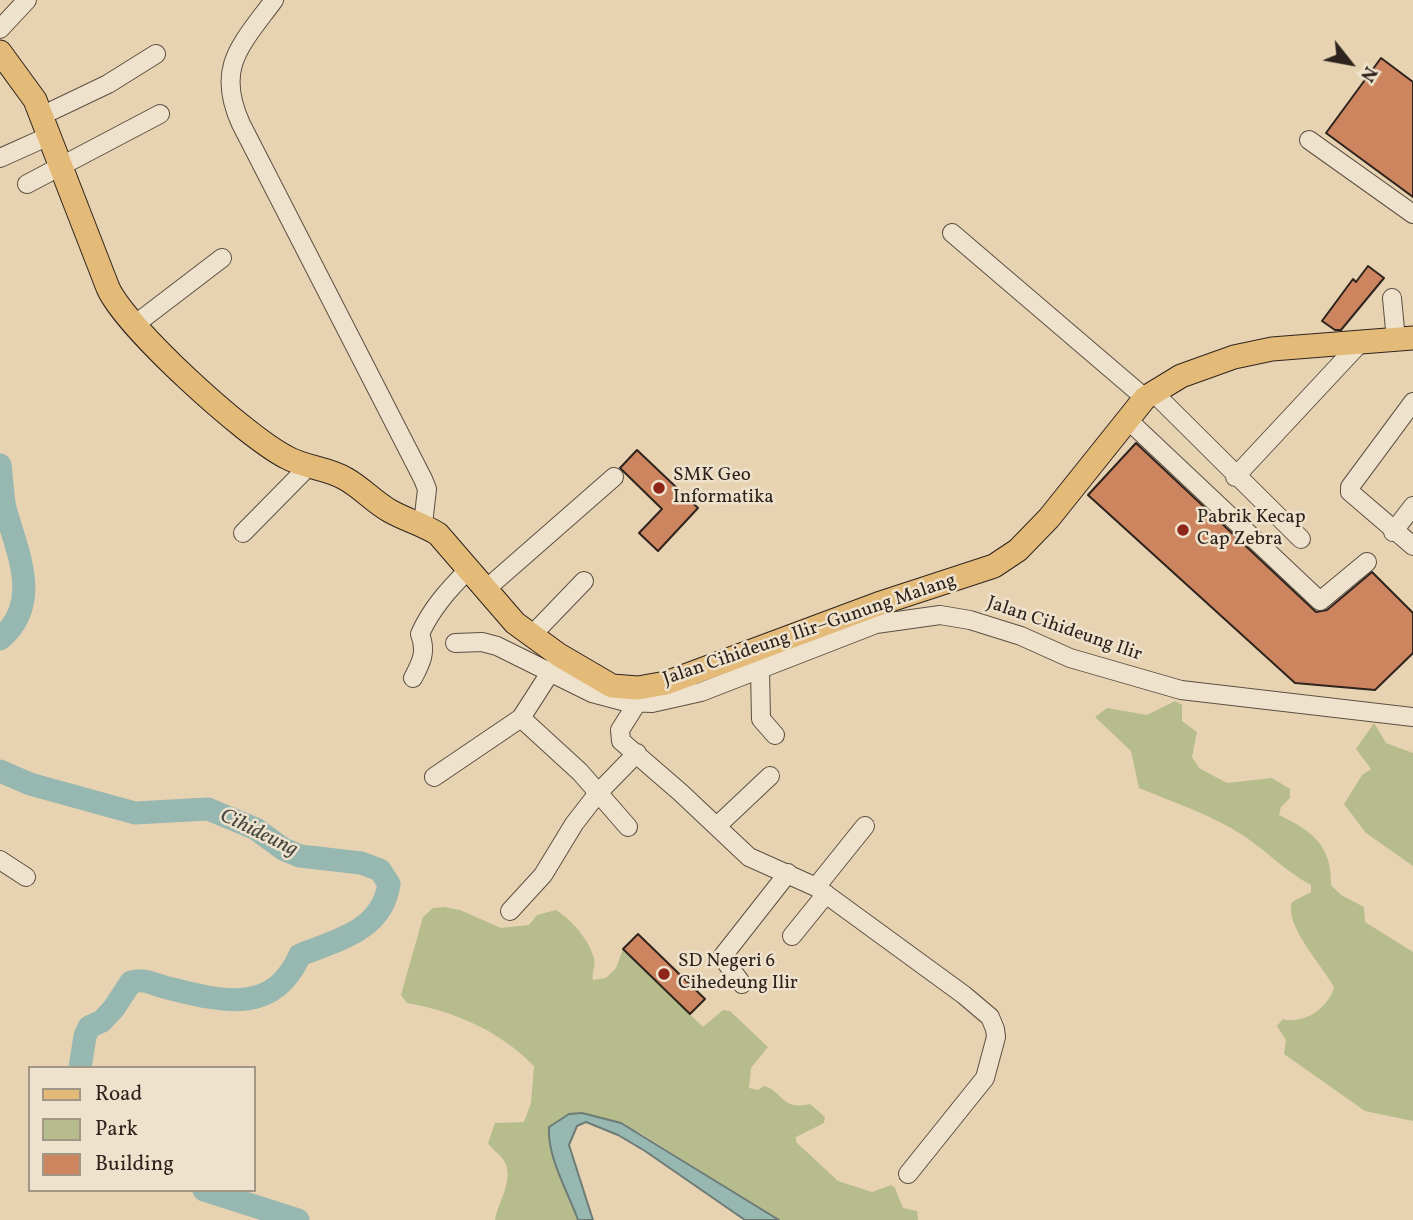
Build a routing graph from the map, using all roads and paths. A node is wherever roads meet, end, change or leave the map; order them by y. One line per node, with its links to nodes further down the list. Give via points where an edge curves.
1 (27, 0): 3 (street)
2 (274, 0): 26 (street, via 231,68 235,111 427,489)
3 (0, 29)
4 (0, 52): 7 (main road, Jalan Cihideung Ilir–Gunung Malang, via 26,86)
5 (156, 54): 7 (street)
6 (160, 114): 10 (street)
7 (45, 126): 9 (street); 10 (main road, Jalan Cihideung Ilir–Gunung Malang)
8 (1309, 140): 12 (street)
9 (0, 158)
10 (63, 167): 11 (street); 16 (main road, Jalan Cihideung Ilir–Gunung Malang, via 111,295)
11 (27, 184)
12 (1410, 207)
13 (952, 233): 19 (street)
14 (222, 258): 16 (street)
15 (1392, 298): 17 (street)
16 (133, 326): 22 (main road, Jalan Cihideung Ilir–Gunung Malang, via 265,444)
17 (1405, 339): 18 (main road, Jalan Cihideung Ilir–Gunung Malang)
18 (1360, 343): 19 (main road, Jalan Cihideung Ilir–Gunung Malang, via 1310,344 1234,357 1181,376); 24 (street)
19 (1150, 396): 21 (main road, Jalan Cihideung Ilir–Gunung Malang); 24 (street)
20 (1413, 402): 27 (street, via 1350,487 1354,498)
21 (1128, 420): 31 (street, via 1320,601); 35 (main road, Jalan Cihideung Ilir–Gunung Malang, via 1018,550 982,571)
22 (308, 467): 26 (main road, Jalan Cihideung Ilir–Gunung Malang, via 346,479 389,510); 28 (street)
23 (614, 477): 34 (street)
24 (1235, 477): 29 (street)
25 (1413, 506): 27 (street)
26 (424, 518): 32 (main road, Jalan Cihideung Ilir–Gunung Malang)
27 (1393, 531): 30 (street)
28 (243, 533)
29 (1301, 539)
30 (1413, 546)
31 (1367, 562)
32 (468, 570): 34 (main road, Jalan Cihideung Ilir–Gunung Malang); 41 (street, via 422,629 423,658)
33 (584, 581): 37 (street)
34 (485, 590): 37 (main road, Jalan Cihideung Ilir–Gunung Malang)
35 (922, 590): 36 (street); 39 (main road, Jalan Cihideung Ilir–Gunung Malang, via 690,676 651,686 612,686)
36 (929, 615): 40 (street, Jalan Cihideung Ilir, via 876,624); 43 (street, Jalan Cihideung Ilir, via 970,620 1070,658 1181,690)
37 (531, 635): 39 (main road, Jalan Cihideung Ilir–Gunung Malang)
38 (454, 643): 39 (street, Jalan Cihideung Ilir, via 482,642)
39 (555, 665): 42 (street, Jalan Cihideung Ilir, via 592,693); 44 (street)
40 (760, 669): 42 (street, Jalan Cihideung Ilir, via 685,698); 45 (street, via 761,719)
41 (413, 678)
42 (637, 703): 46 (street, via 619,737)
43 (1413, 717)
44 (521, 718): 48 (street); 49 (street)
45 (775, 735)
46 (637, 753): 49 (street); 50 (street)
47 (771, 776): 50 (street)
48 (434, 777)
49 (598, 793): 52 (street); 57 (street, via 550,866)
50 (717, 826): 54 (street, via 749,858)
51 (865, 826): 56 (street)
52 (628, 827)
53 (0, 860): 55 (street)
54 (788, 873): 56 (street); 59 (street, via 722,957)
55 (26, 877)
56 (821, 890): 58 (street); 60 (street, via 964,995 990,1017 995,1029 985,1078)
57 (510, 911)
58 (792, 936)
59 (742, 984)
60 (908, 1174)

